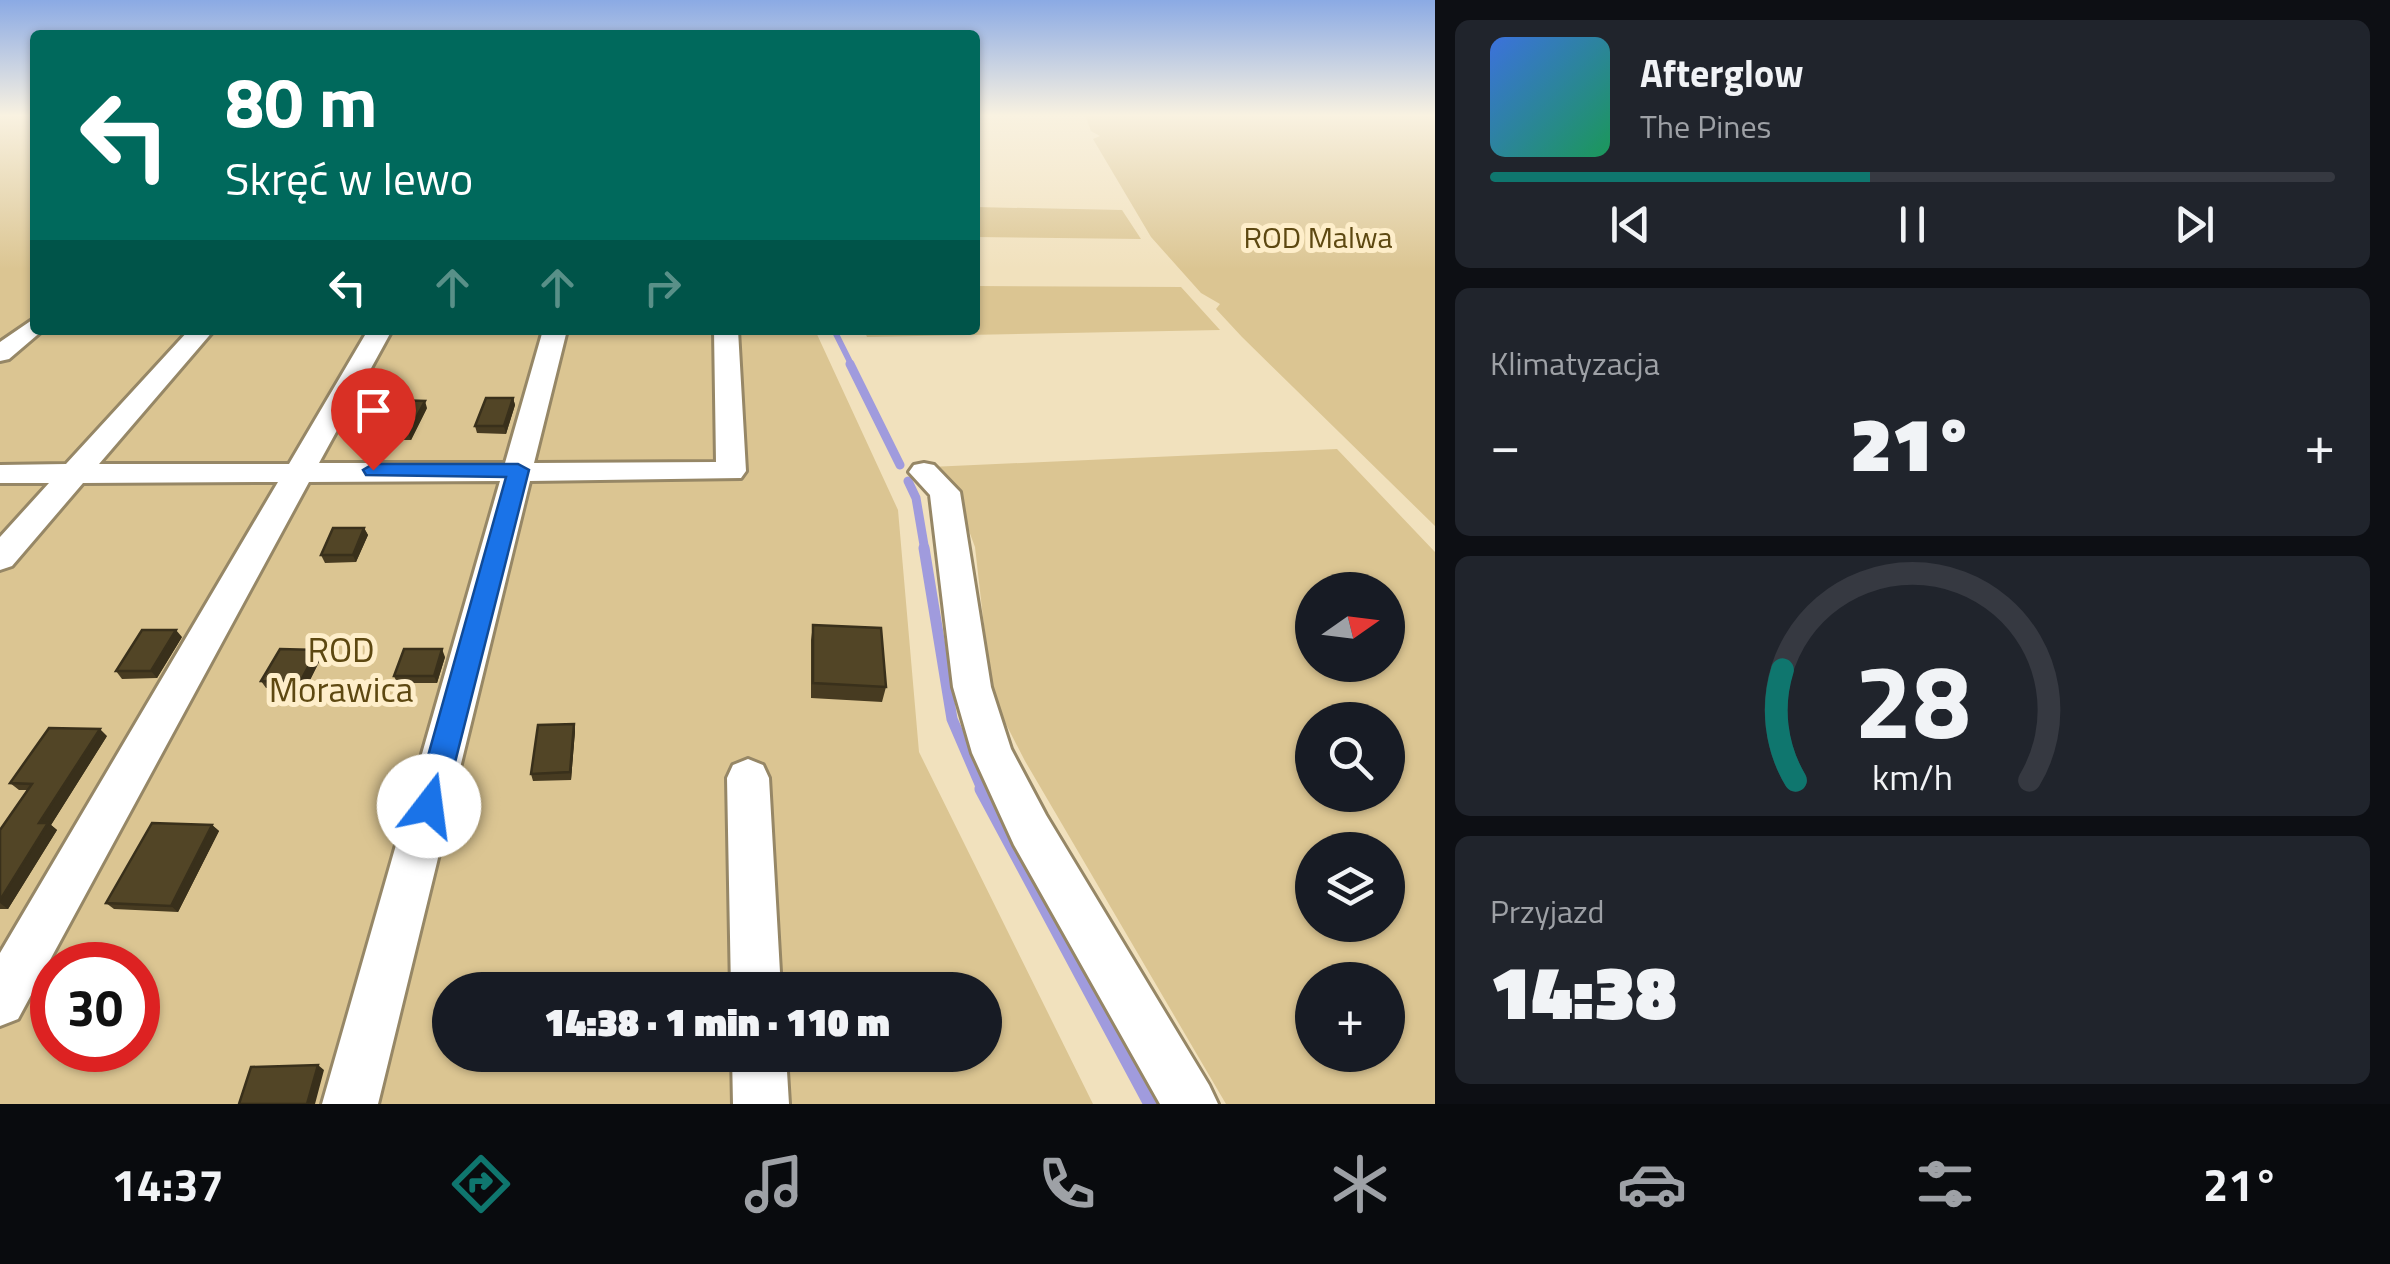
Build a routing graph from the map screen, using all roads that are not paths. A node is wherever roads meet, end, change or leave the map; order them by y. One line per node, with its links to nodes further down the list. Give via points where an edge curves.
1 (30, 329): 6 (street)
2 (198, 335): 11 (street)
3 (377, 335): 8 (street)
4 (554, 335): 7 (street)
5 (726, 335): 7 (street, via 730,471)
6 (0, 354)
7 (518, 470): 8 (street); 17 (street)
8 (300, 471): 11 (street); 15 (street)
9 (924, 472): 19 (street, via 946,492 972,688 992,753)
10 (0, 474): 11 (street)
11 (74, 474): 12 (street)
12 (0, 558)
13 (748, 778): 14 (street)
14 (755, 972)
15 (0, 1001)
16 (760, 1072): 18 (street)
17 (350, 1104)
18 (761, 1104)
19 (1190, 1104)

